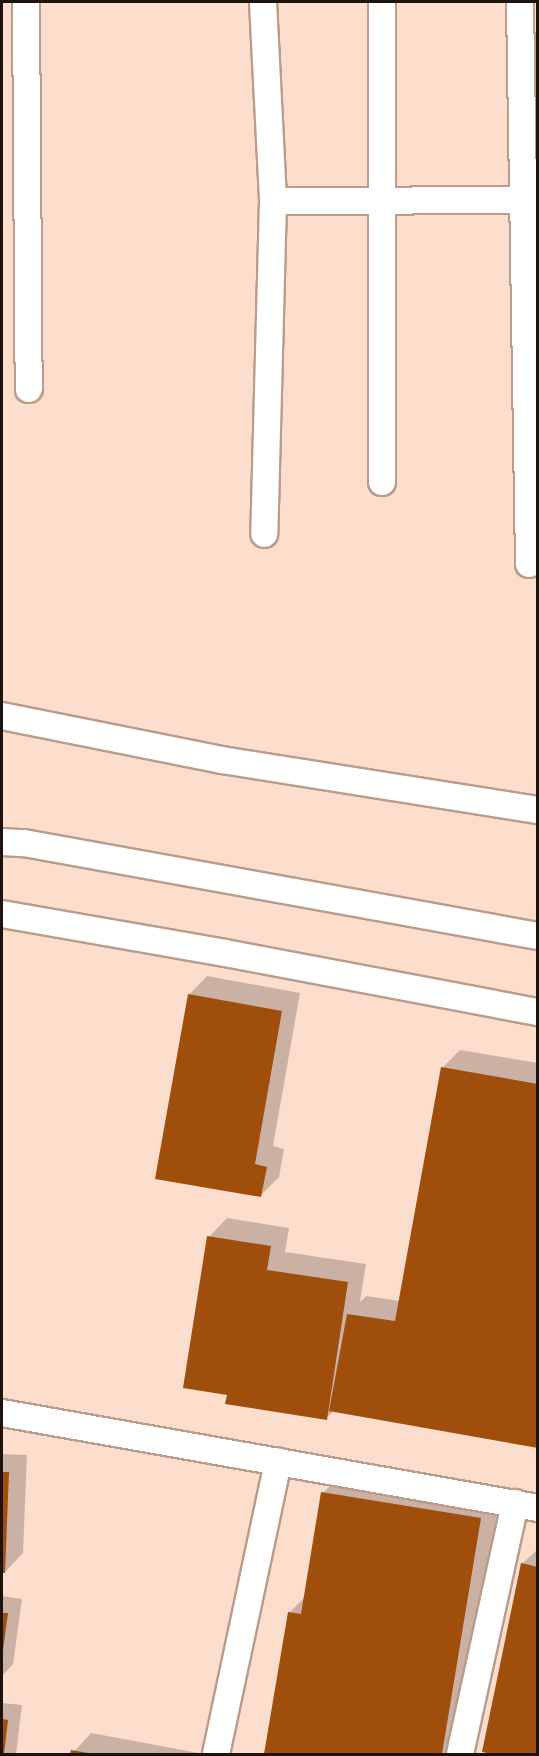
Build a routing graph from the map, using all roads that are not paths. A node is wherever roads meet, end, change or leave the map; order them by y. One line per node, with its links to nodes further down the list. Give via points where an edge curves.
1 (26, 2): 8 (street)
2 (263, 2): 7 (street)
3 (382, 2): 5 (street)
4 (520, 2): 6 (street)
5 (382, 199): 6 (street); 7 (street); 10 (street)
6 (530, 200): 9 (street)
7 (273, 201): 11 (street)
8 (29, 389)
9 (532, 408): 12 (street)
10 (382, 482)
11 (264, 534)
12 (529, 564)
13 (2, 716): 14 (street, via 222,760)
14 (537, 810)
15 (2, 842): 17 (street)
16 (2, 914): 18 (street)
17 (537, 936)
18 (537, 1012)
19 (2, 1413): 20 (street)
20 (278, 1462): 21 (street); 22 (street)
21 (526, 1506): 23 (street)
22 (216, 1755)
23 (460, 1755)

